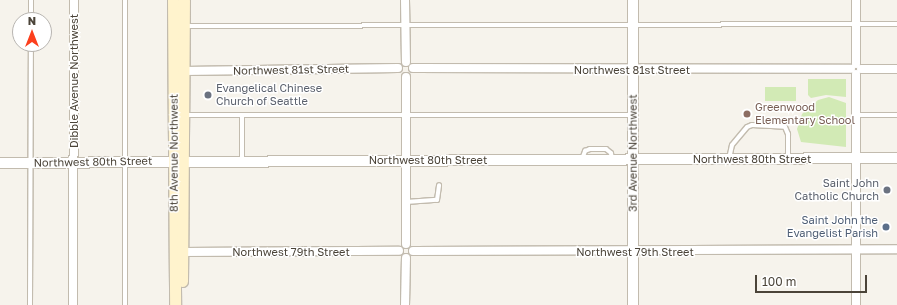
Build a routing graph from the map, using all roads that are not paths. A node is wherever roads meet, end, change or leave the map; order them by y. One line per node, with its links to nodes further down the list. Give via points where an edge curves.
1 (31, 0): 9 (lane)
2 (74, 0): 38 (street, Dibble Avenue Northwest)
3 (126, 0): 39 (lane)
4 (173, 0): 37 (main road, 8th Avenue Northwest)
5 (184, 0): 14 (main road, 8th Avenue Northwest)
6 (406, 0): 13 (street)
7 (634, 0): 10 (street, 3rd Avenue Northwest)
8 (856, 0): 11 (street)
9 (31, 12)
10 (633, 24): 11 (lane); 13 (lane); 21 (street, 3rd Avenue Northwest)
11 (856, 24): 12 (lane); 19 (street)
12 (897, 24)
13 (405, 25): 14 (lane); 16 (street)
14 (184, 26): 22 (main road, 8th Avenue Northwest)
15 (31, 52): 41 (lane)
16 (406, 62): 17 (street); 18 (street)
17 (398, 68): 22 (street, Northwest 81st Street); 23 (street, via 400,74)
18 (413, 68): 21 (street, Northwest 81st Street); 23 (street, via 411,75)
19 (856, 69): 20 (street, Northwest 81st Street); 21 (street, Northwest 81st Street); 29 (street)
20 (897, 69)
21 (633, 70): 28 (street, 3rd Avenue Northwest)
22 (184, 71): 26 (main road, 8th Avenue Northwest)
23 (406, 77): 24 (street)
24 (405, 114): 27 (lane); 28 (lane); 36 (street)
25 (897, 114): 29 (lane)
26 (184, 115): 27 (lane); 37 (main road, 8th Avenue Northwest)
27 (242, 115): 35 (lane)
28 (633, 115): 32 (street, 3rd Avenue Northwest)
29 (857, 115): 30 (street)
30 (857, 158): 31 (street, Northwest 80th Street); 34 (street, Northwest 80th Street); 45 (street)
31 (897, 158)
32 (633, 159): 33 (street, Northwest 80th Street); 36 (street, Northwest 80th Street); 50 (street, 3rd Avenue Northwest)
33 (730, 159): 34 (street, Northwest 80th Street); 34 (lane, via 732,144 752,125 785,127 788,134)
34 (788, 159)
35 (242, 160): 36 (street, Northwest 80th Street); 37 (street, Northwest 80th Street)
36 (406, 160): 43 (street)
37 (178, 161): 39 (street, Northwest 80th Street); 49 (main road, 8th Avenue Northwest); 55 (main road, 8th Avenue Northwest)
38 (74, 162): 39 (street, Northwest 80th Street); 41 (street, Northwest 80th Street); 53 (street, Dibble Avenue Northwest)
39 (125, 162): 54 (lane)
40 (0, 163): 41 (street, Northwest 80th Street)
41 (30, 163): 52 (lane)
42 (439, 185): 43 (lane, via 437,200)
43 (406, 202): 44 (street)
44 (406, 244): 47 (street, via 401,246); 48 (street)
45 (856, 249): 46 (street, Northwest 79th Street); 50 (street, Northwest 79th Street); 59 (street)
46 (897, 249)
47 (399, 251): 49 (street, Northwest 79th Street); 51 (street, via 401,256)
48 (413, 251): 50 (street, Northwest 79th Street); 51 (street)
49 (183, 252): 56 (main road, 8th Avenue Northwest)
50 (633, 252): 58 (street, 3rd Avenue Northwest)
51 (406, 258): 57 (street)
52 (30, 305)
53 (73, 305)
54 (125, 305)
55 (175, 305)
56 (182, 305)
57 (405, 305)
58 (633, 305)
59 (856, 305)

